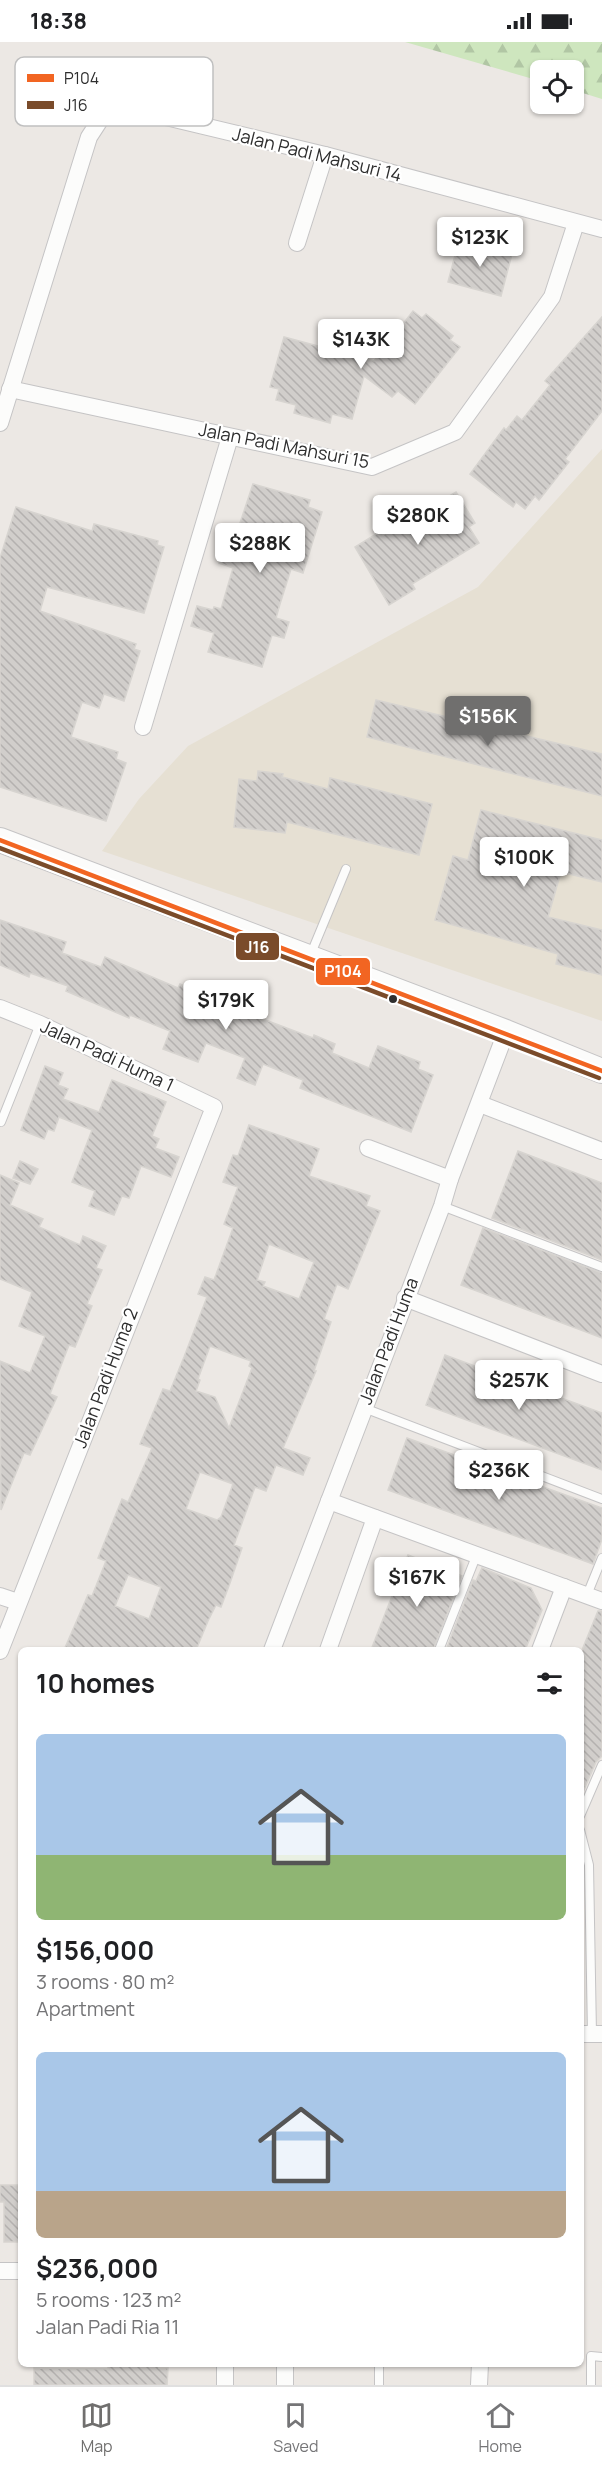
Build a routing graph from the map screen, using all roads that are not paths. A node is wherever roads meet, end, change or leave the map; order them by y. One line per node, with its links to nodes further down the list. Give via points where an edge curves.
1 (96, 126): 7 (street, Jalan Padi Mahsuri 14, via 89,137)
2 (204, 126): 3 (street, Jalan Padi Mahsuri 14)
3 (325, 155): 4 (street, Jalan Padi Mahsuri 14); 6 (street)
4 (576, 223): 5 (street, Jalan Padi Mahsuri 14); 9 (street, Jalan Padi Mahsuri 15, via 552,297 454,432 372,467)
5 (602, 229)
6 (297, 243)
7 (10, 389): 8 (street, Jalan Padi Mahsuri 14); 9 (street, Jalan Padi Mahsuri 15)
8 (0, 423)
9 (230, 436): 10 (street)
10 (143, 726)
11 (0, 840): 13 (main road)
12 (346, 869): 13 (lane)
13 (309, 957): 16 (main road)
14 (0, 1008): 15 (street, Jalan Padi Huma 1)
15 (40, 1023): 19 (street, Jalan Padi Huma 1); 20 (lane)
16 (506, 1032): 17 (main road); 18 (street, Jalan Padi Huma)
17 (602, 1071)
18 (480, 1104): 22 (street); 23 (street, Jalan Padi Huma)
19 (214, 1107): 37 (street, Jalan Padi Huma 2)
20 (1, 1122)
21 (368, 1148): 23 (street)
22 (602, 1151)
23 (450, 1179): 24 (street, Jalan Padi Huma)
24 (442, 1206): 25 (lane); 26 (street, Jalan Padi Huma)
25 (602, 1267)
26 (405, 1298): 27 (street); 28 (street, Jalan Padi Huma)
27 (602, 1374)
28 (364, 1408): 29 (lane); 30 (street, Jalan Padi Huma)
29 (602, 1499)
30 (329, 1501): 31 (street); 38 (street, Jalan Padi Huma)
31 (375, 1518): 32 (street); 39 (street)
32 (477, 1554): 34 (street); 40 (lane)
33 (602, 1558): 36 (lane)
34 (564, 1587): 36 (street); 41 (street)
35 (0, 1596): 37 (street)
36 (594, 1598)
37 (18, 1602): 42 (street, Jalan Padi Huma 2)
38 (273, 1647)
39 (329, 1647)
40 (441, 1647)
41 (541, 1647)
42 (0, 1651)
43 (602, 1765): 44 (lane)
44 (584, 1807)
45 (584, 1844): 46 (lane, via 590,1865)
46 (592, 2034)
47 (0, 2271): 48 (street)
48 (18, 2271)
49 (602, 2357): 58 (lane, via 591,2356)
50 (225, 2367): 54 (street)
51 (285, 2367): 55 (street)
52 (379, 2367): 56 (lane)
53 (480, 2367): 57 (street)
54 (225, 2385)
55 (285, 2385)
56 (379, 2385)
57 (479, 2385)
58 (591, 2385)

